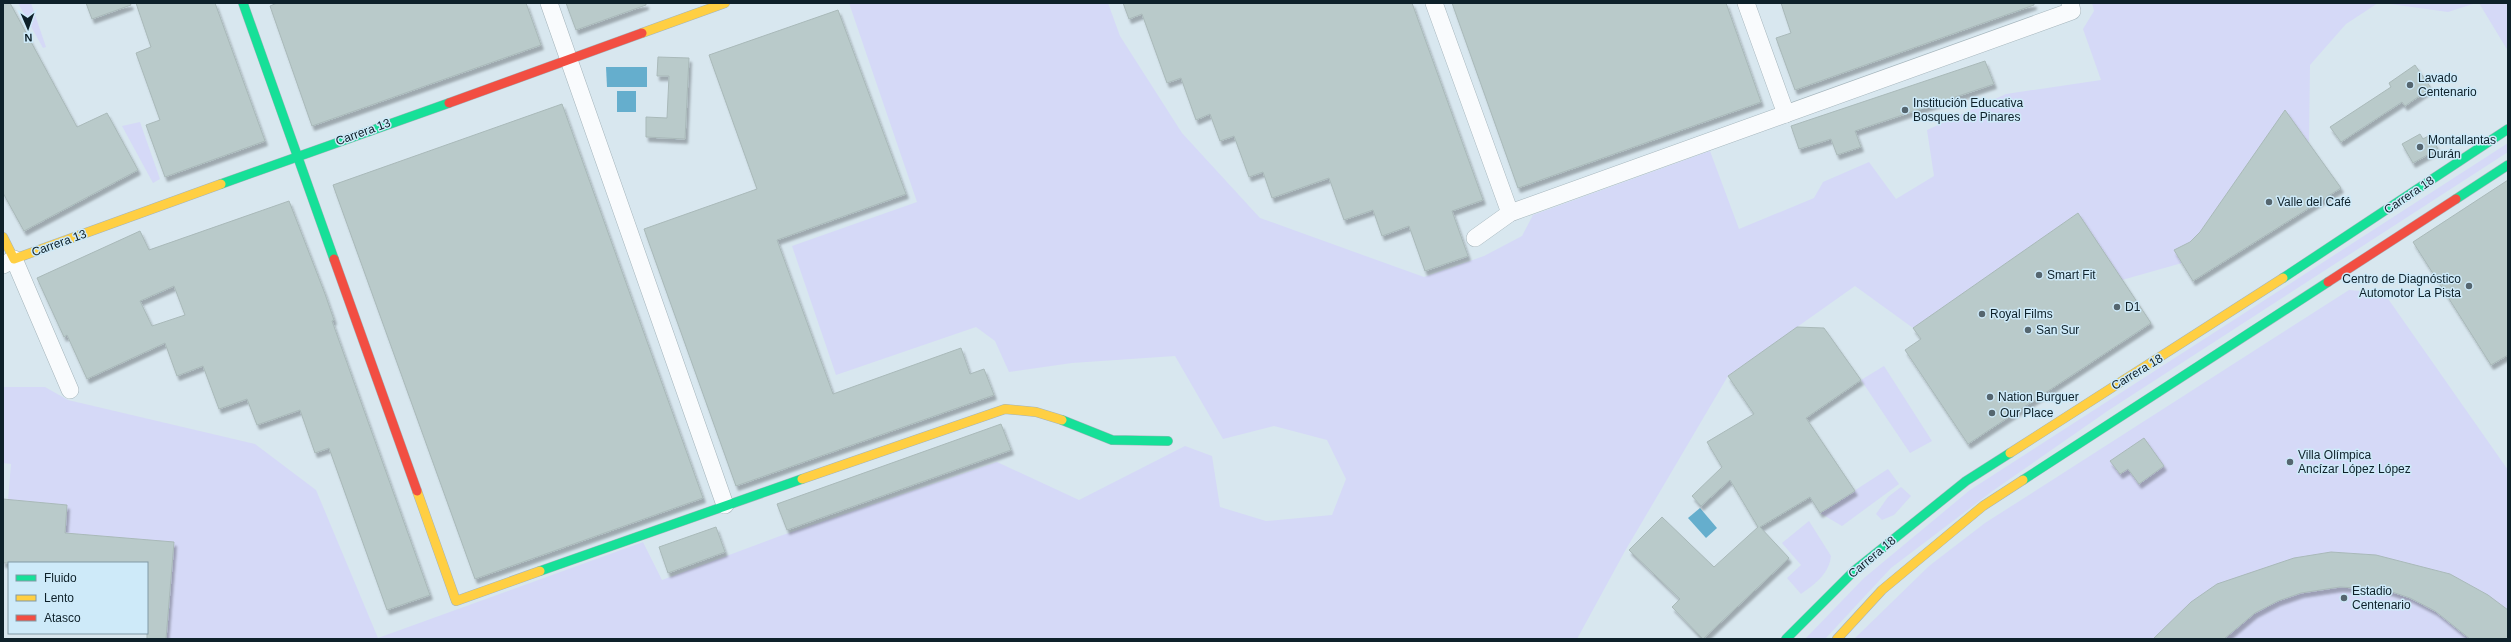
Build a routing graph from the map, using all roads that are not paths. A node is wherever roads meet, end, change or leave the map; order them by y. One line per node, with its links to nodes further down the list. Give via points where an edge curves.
1 (243, 3): 10 (street)
2 (549, 3): 7 (street)
3 (725, 3): 7 (street, Carrera 13)
4 (1434, 3): 12 (street)
5 (1746, 3): 8 (street)
6 (2070, 3): 8 (street, via 2072,11)
7 (570, 59): 10 (street, Carrera 13); 18 (street)
8 (1786, 114): 12 (street)
9 (2508, 129): 19 (street, Carrera 18, via 2208,327 1966,481 1854,571)
10 (298, 156): 15 (street, Carrera 13); 18 (street, via 456,601)
11 (2508, 165): 20 (street, via 1983,506 1882,590)
12 (1510, 212): 14 (street)
13 (3, 237): 15 (street)
14 (1475, 238)
15 (8, 262): 16 (street)
16 (70, 390)
17 (1168, 441): 18 (street, via 1112,440 1059,418 1036,412 1005,409)
18 (725, 505)
19 (1786, 639)
20 (1837, 639)

